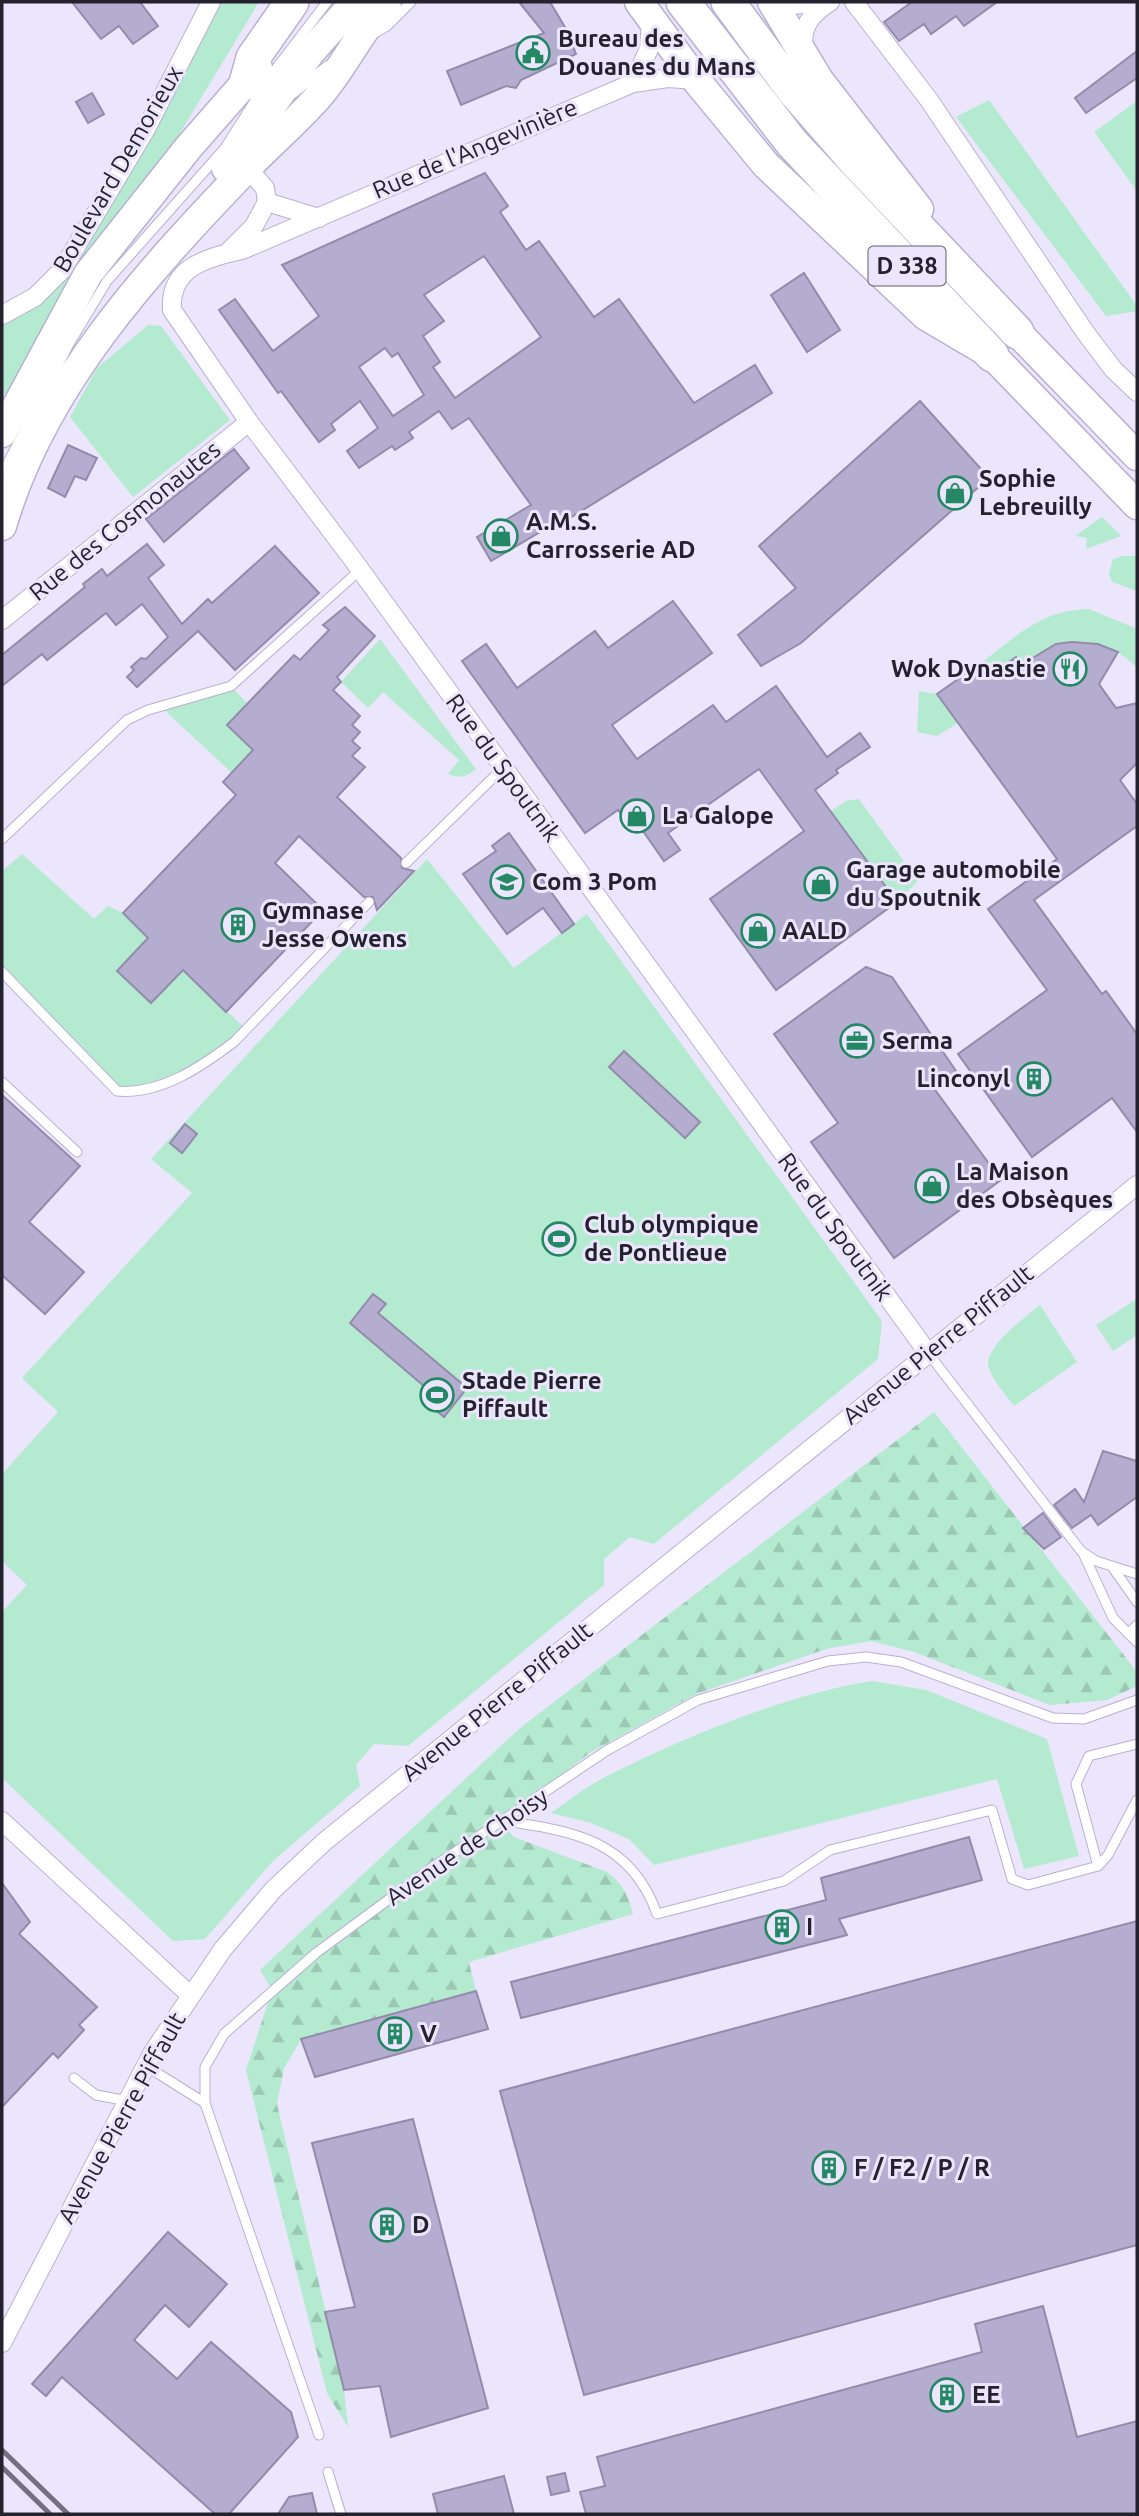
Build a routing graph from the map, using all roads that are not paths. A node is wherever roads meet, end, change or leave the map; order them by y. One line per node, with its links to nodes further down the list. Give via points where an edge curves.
1 (211, 2): 25 (street, Boulevard Demorieux, via 146,129 62,270 35,297)
2 (292, 2): 19 (highway, via 253,58)
3 (309, 2): 19 (main road)
4 (327, 2): 19 (lane)
5 (355, 2): 19 (main road, via 310,53)
6 (387, 2): 15 (main road)
7 (411, 2): 15 (lane, via 387,26)
8 (683, 2): 28 (highway, D 338, via 761,106 822,177)
9 (728, 2): 24 (highway, D 338, via 793,90 856,162)
10 (774, 2): 11 (street); 16 (main road)
11 (824, 2)
12 (830, 2): 16 (street, via 804,29)
13 (853, 2): 29 (street, via 929,100 1085,332)
14 (645, 10): 17 (main road); 18 (street, via 649,48)
15 (353, 46): 19 (lane); 20 (main road, via 319,96 296,119)
16 (806, 58): 24 (main road)
17 (696, 80): 18 (street, Rue de l'Angevinière); 28 (main road, via 766,164 926,316)
18 (633, 83): 22 (street, Rue de l'Angevinière)
19 (257, 98): 20 (main road); 31 (main road, Boulevard Demorieux, via 188,148 88,274)
20 (236, 157): 21 (street, via 265,188); 33 (lane, via 107,281); 35 (main road, via 72,376 15,482)
21 (267, 202): 22 (street); 23 (street, Rue de l'Angevinière, via 254,226)
22 (319, 218): 23 (street, Rue de l'Angevinière)
23 (226, 254): 26 (street, Rue de l'Angevinière, via 197,262 181,274 172,300)
24 (989, 300): 27 (highway, D 338)
25 (2, 315)
26 (176, 318): 30 (street, Rue du Spoutnik)
27 (1017, 332): 32 (main road, D 338)
28 (992, 355): 34 (main road, D 338)
29 (1137, 392)
30 (249, 422): 36 (street, Rue du Spoutnik); 37 (street, Rue des Cosmonautes)
31 (4, 425)
32 (1137, 456)
33 (2, 474)
34 (1137, 505)
35 (2, 526)
36 (360, 570): 38 (street, Rue du Spoutnik); 39 (lane, via 231,686 127,720)
37 (2, 620)
38 (503, 768): 40 (lane); 46 (street, Rue du Spoutnik)
39 (2, 839)
40 (405, 863)
41 (369, 902): 42 (lane, via 234,1042 209,1061 136,1093 117,1091)
42 (2, 972)
43 (2, 1082): 44 (lane)
44 (77, 1152)
45 (1137, 1185): 46 (street, Avenue Pierre Piffault)
46 (928, 1353): 47 (lane); 59 (street, Avenue Pierre Piffault, via 324,1842 273,1890)
47 (1081, 1551): 48 (lane); 52 (lane, via 1103,1602)
48 (1113, 1568): 49 (lane); 50 (lane)
49 (1137, 1574)
50 (1137, 1602)
51 (1137, 1625): 52 (lane, via 1132,1630)
52 (1135, 1640)
53 (1137, 1700): 57 (lane, Avenue de Choisy, via 1084,1718 1053,1718 901,1661 838,1659 698,1700 606,1751)
54 (1137, 1744): 58 (lane, via 1089,1756 1076,1784)
55 (1137, 1800): 58 (lane)
56 (2, 1821): 59 (street)
57 (505, 1821): 58 (lane, via 561,1829 619,1856 638,1876 657,1914 784,1881 830,1850 992,1810 1012,1879 1028,1885); 63 (lane, Avenue de Choisy, via 430,1869 260,2000 224,2034 205,2067)
58 (1098, 1866)
59 (190, 1996): 60 (street, Avenue Pierre Piffault)
60 (146, 2066): 62 (street, Avenue Pierre Piffault); 63 (lane)
61 (74, 2078): 62 (lane, via 96,2095)
62 (128, 2101): 64 (street, Avenue Pierre Piffault)
63 (205, 2103): 65 (lane, Avenue de Choisy)
64 (2, 2343)
65 (319, 2435)
66 (328, 2472): 67 (lane)
67 (341, 2514)

